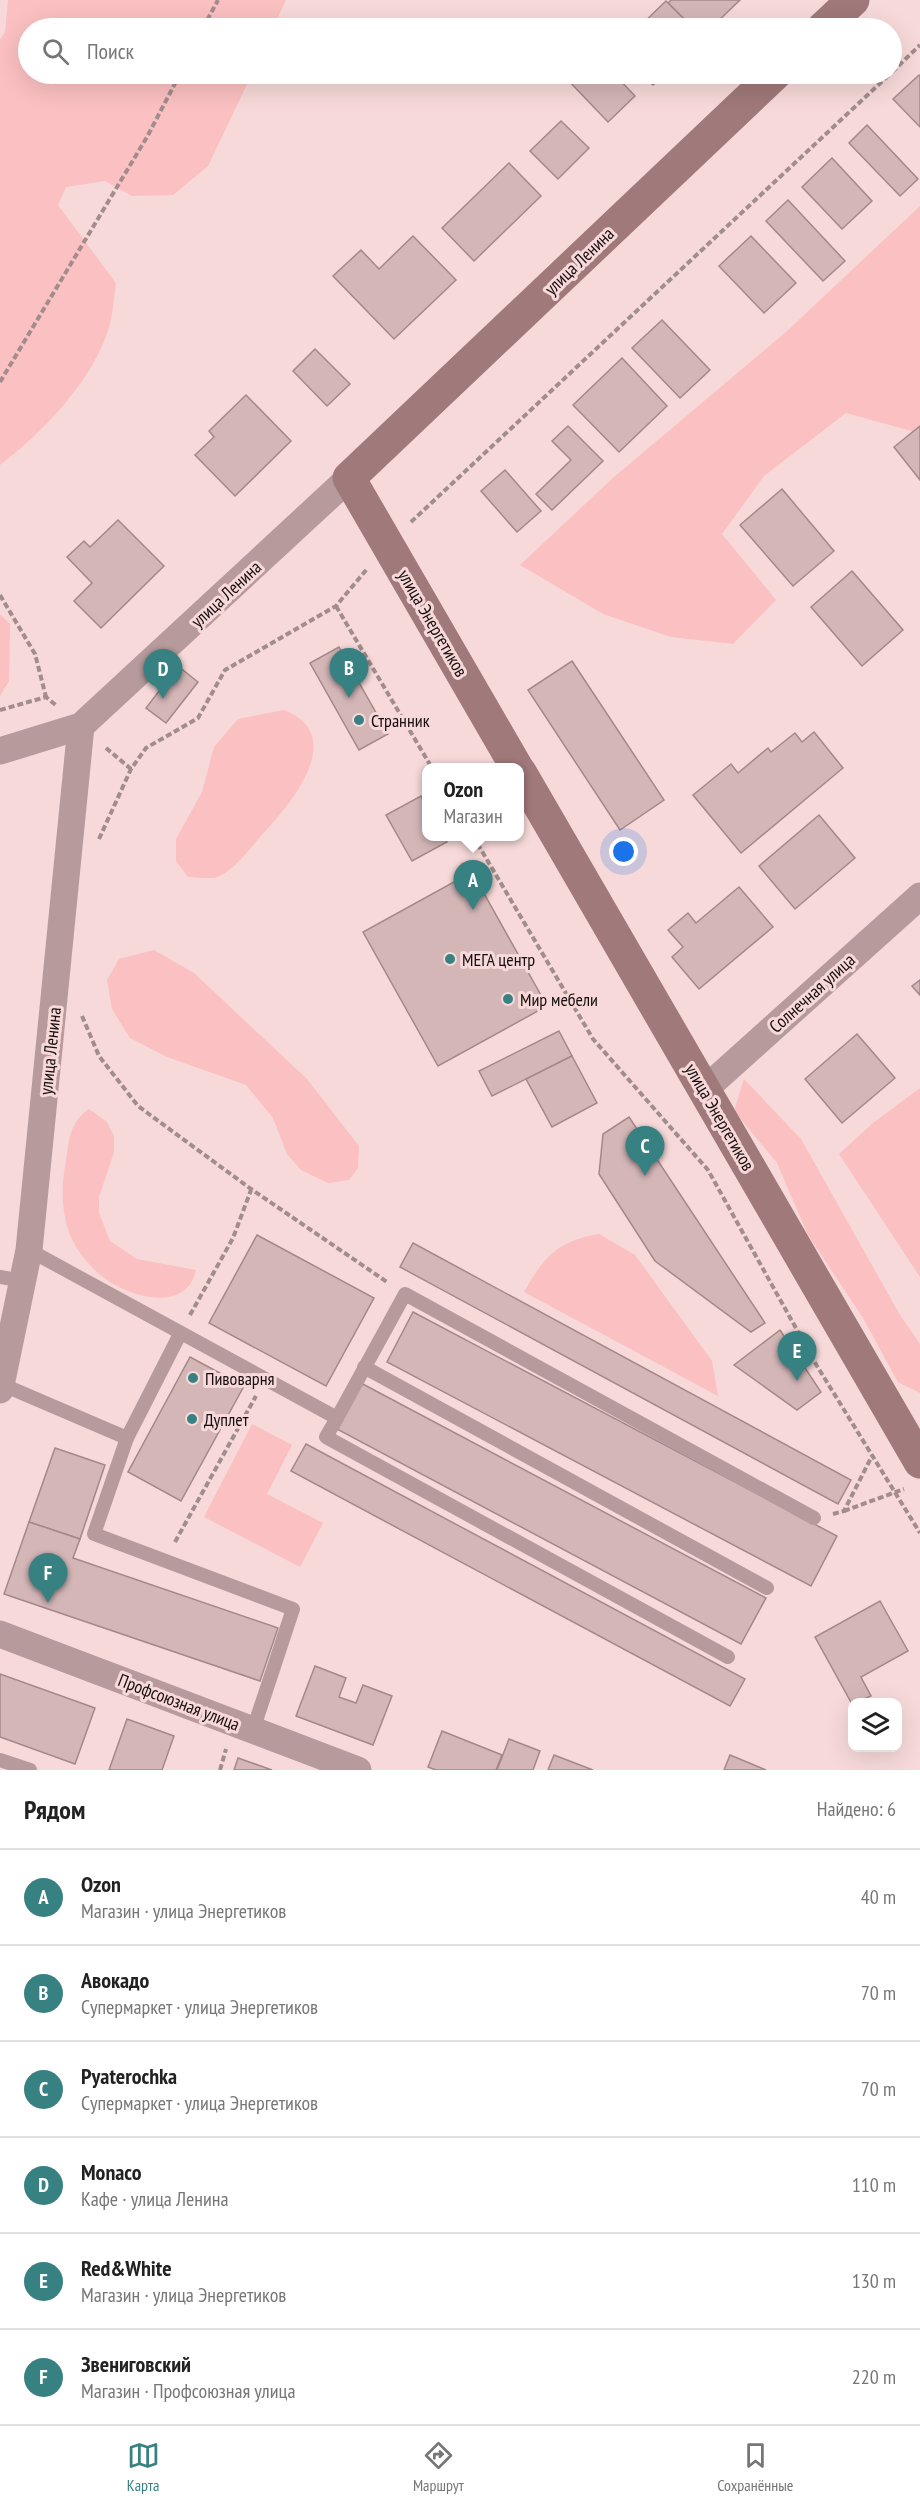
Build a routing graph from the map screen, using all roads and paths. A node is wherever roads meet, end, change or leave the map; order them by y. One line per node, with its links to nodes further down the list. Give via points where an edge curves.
1 (218, 0): 3 (path)
2 (853, 0): 4 (street)
3 (208, 18)
4 (834, 18)
5 (920, 45): 6 (path)
6 (902, 62)
7 (175, 84): 10 (path)
8 (764, 84): 11 (street, улица Ленина)
9 (878, 84): 12 (path)
10 (0, 382)
11 (349, 478): 12 (street, улица Энергетиков); 16 (street, улица Ленина)
12 (388, 544): 14 (path); 19 (street, улица Энергетиков)
13 (0, 595): 15 (path, via 35,654)
14 (336, 606): 18 (path); 22 (path, via 225,670 198,718 146,748 130,769)
15 (46, 697)
16 (81, 726): 17 (street); 24 (street, улица Ленина)
17 (0, 751)
18 (429, 763)
19 (514, 763)
20 (524, 781): 25 (street, улица Энергетиков)
21 (475, 841): 37 (path, via 593,1039 708,1170 817,1366)
22 (95, 849)
23 (920, 896): 25 (street, Солнечная улица)
24 (57, 984): 26 (path, via 72,993 99,1056 138,1106); 27 (street, улица Ленина)
25 (704, 1090): 36 (street, улица Энергетиков)
26 (251, 1190): 29 (path); 30 (path, via 233,1238)
27 (29, 1250): 28 (street, улица Ленина); 30 (lane)
28 (11, 1279): 33 (street, улица Ленина)
29 (405, 1294): 31 (lane); 40 (lane)
30 (180, 1334): 32 (lane); 35 (lane)
31 (364, 1367): 34 (lane); 43 (lane)
32 (265, 1380): 34 (lane); 42 (path)
33 (0, 1387): 35 (lane)
34 (337, 1418): 45 (lane, via 326,1437)
35 (127, 1438): 42 (lane, via 94,1534)
36 (918, 1454)
37 (873, 1456): 38 (path); 39 (path)
38 (896, 1494): 39 (path); 41 (path)
39 (844, 1512): 40 (path)
40 (814, 1518)
41 (920, 1533)
42 (165, 1560): 46 (lane, via 293,1609)
43 (767, 1588)
44 (0, 1634): 46 (street, Профсоюзная улица)
45 (728, 1657)
46 (253, 1730): 49 (street, Профсоюзная улица)
47 (0, 1760): 48 (lane)
48 (30, 1770)
49 (358, 1770)

